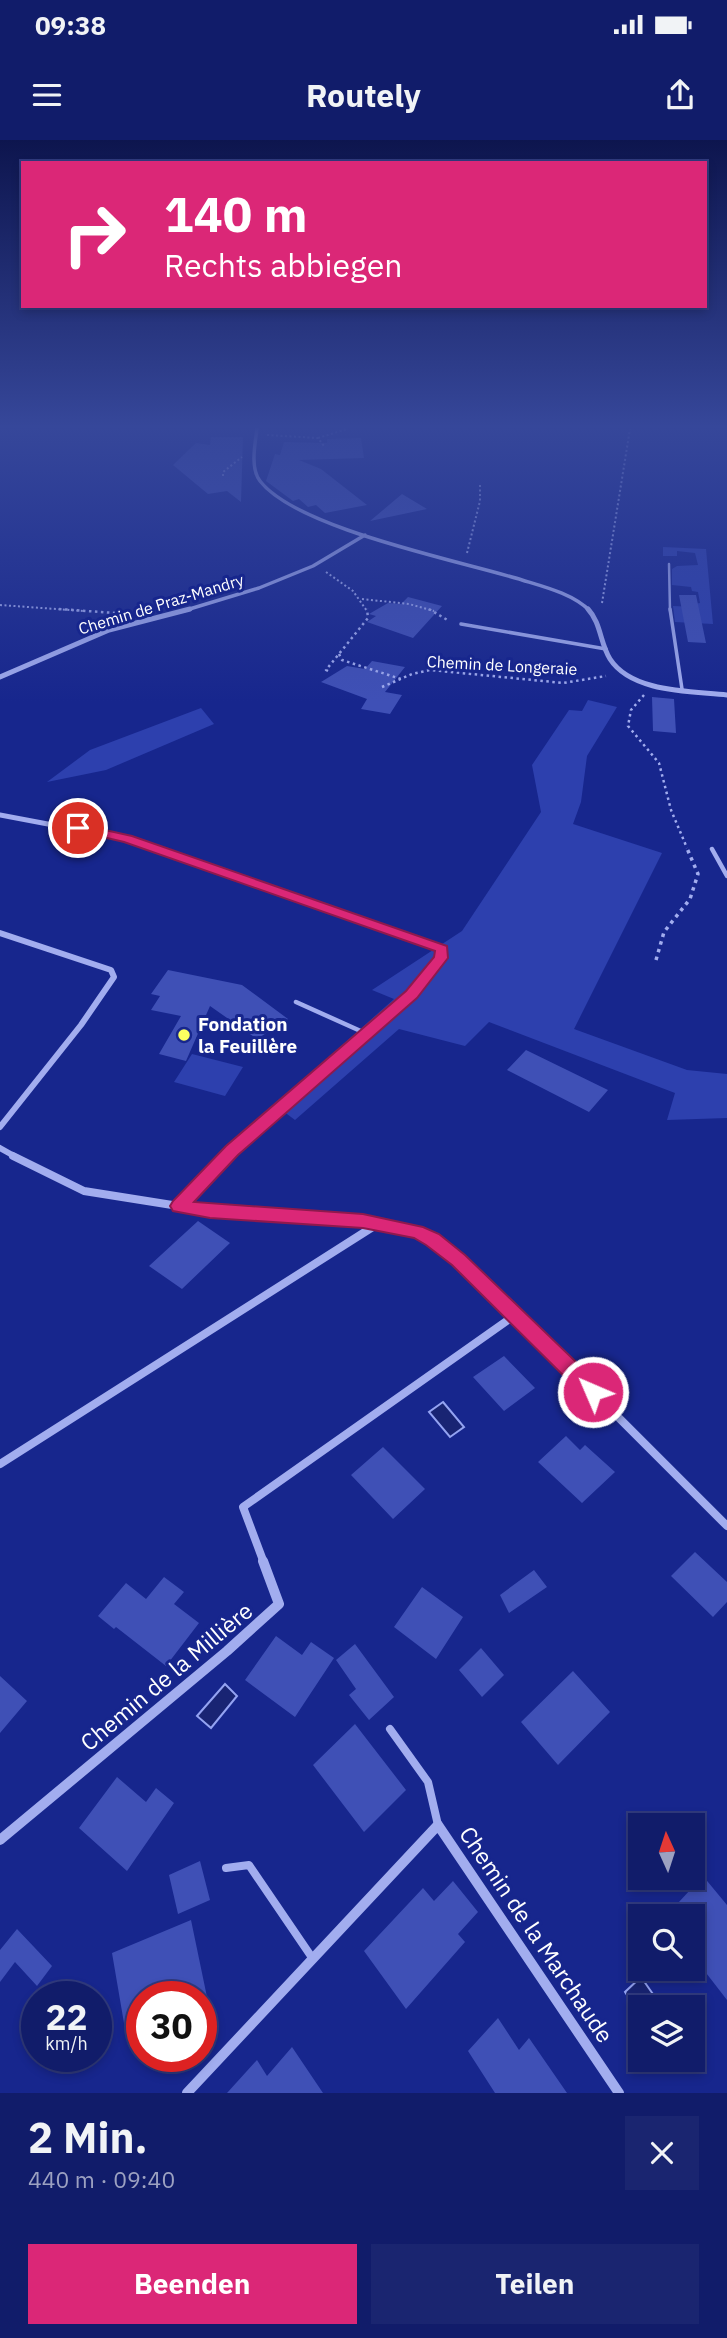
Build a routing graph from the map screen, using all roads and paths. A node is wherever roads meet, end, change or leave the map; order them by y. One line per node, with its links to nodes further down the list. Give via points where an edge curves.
1 (327, 520): 4 (street)
2 (475, 520): 5 (path)
3 (615, 520): 10 (path, via 601,604)
4 (365, 535): 5 (street); 7 (street, Chemin de Praz-Mandry)
5 (464, 562): 10 (street, via 548,589)
6 (669, 564): 21 (lane, via 668,595)
7 (316, 565): 8 (path); 17 (street, Chemin de Praz-Mandry, via 232,597 109,630)
8 (362, 599): 12 (path, via 443,613 449,621); 14 (path, via 369,608 368,618)
9 (0, 605): 11 (path)
10 (590, 609): 13 (street)
11 (119, 614)
12 (461, 624): 13 (lane)
13 (606, 649): 16 (street)
14 (339, 654): 15 (path); 18 (path, via 342,660)
15 (328, 671)
16 (622, 671): 18 (path, Chemin de Longeraie, via 563,683 430,670); 19 (street)
17 (0, 677)
18 (401, 679): 20 (path, Chemin de Longeraie)
19 (656, 685): 21 (street); 27 (path, via 631,710 628,726 659,763 671,810 698,874 690,899 664,932)
20 (382, 687)
21 (682, 689): 22 (street)
22 (727, 695)
23 (0, 815): 29 (street, via 127,839 442,949 441,958 411,994)
24 (712, 849): 25 (lane)
25 (727, 876)
26 (0, 933): 30 (street, via 111,970 114,977)
27 (656, 960)
28 (296, 1002): 29 (lane)
29 (365, 1033): 32 (street, via 232,1151)
30 (0, 1126)
31 (0, 1148): 32 (street, via 84,1191)
32 (179, 1206): 33 (street)
33 (380, 1223): 34 (street, via 433,1240); 35 (street)
34 (515, 1315): 36 (street); 39 (street, Chemin de la Millière, via 243,1507 279,1604)
35 (0, 1464)
36 (727, 1526)
37 (390, 1729): 38 (lane, via 428,1782)
38 (438, 1825): 41 (street, Chemin de la Marchaude); 43 (street, Chemin de la Marchaude)
39 (0, 1840)
40 (226, 1868): 41 (lane, via 249,1865)
41 (313, 1959): 42 (street, Chemin de la Marchaude)
42 (187, 2093)
43 (619, 2093)

